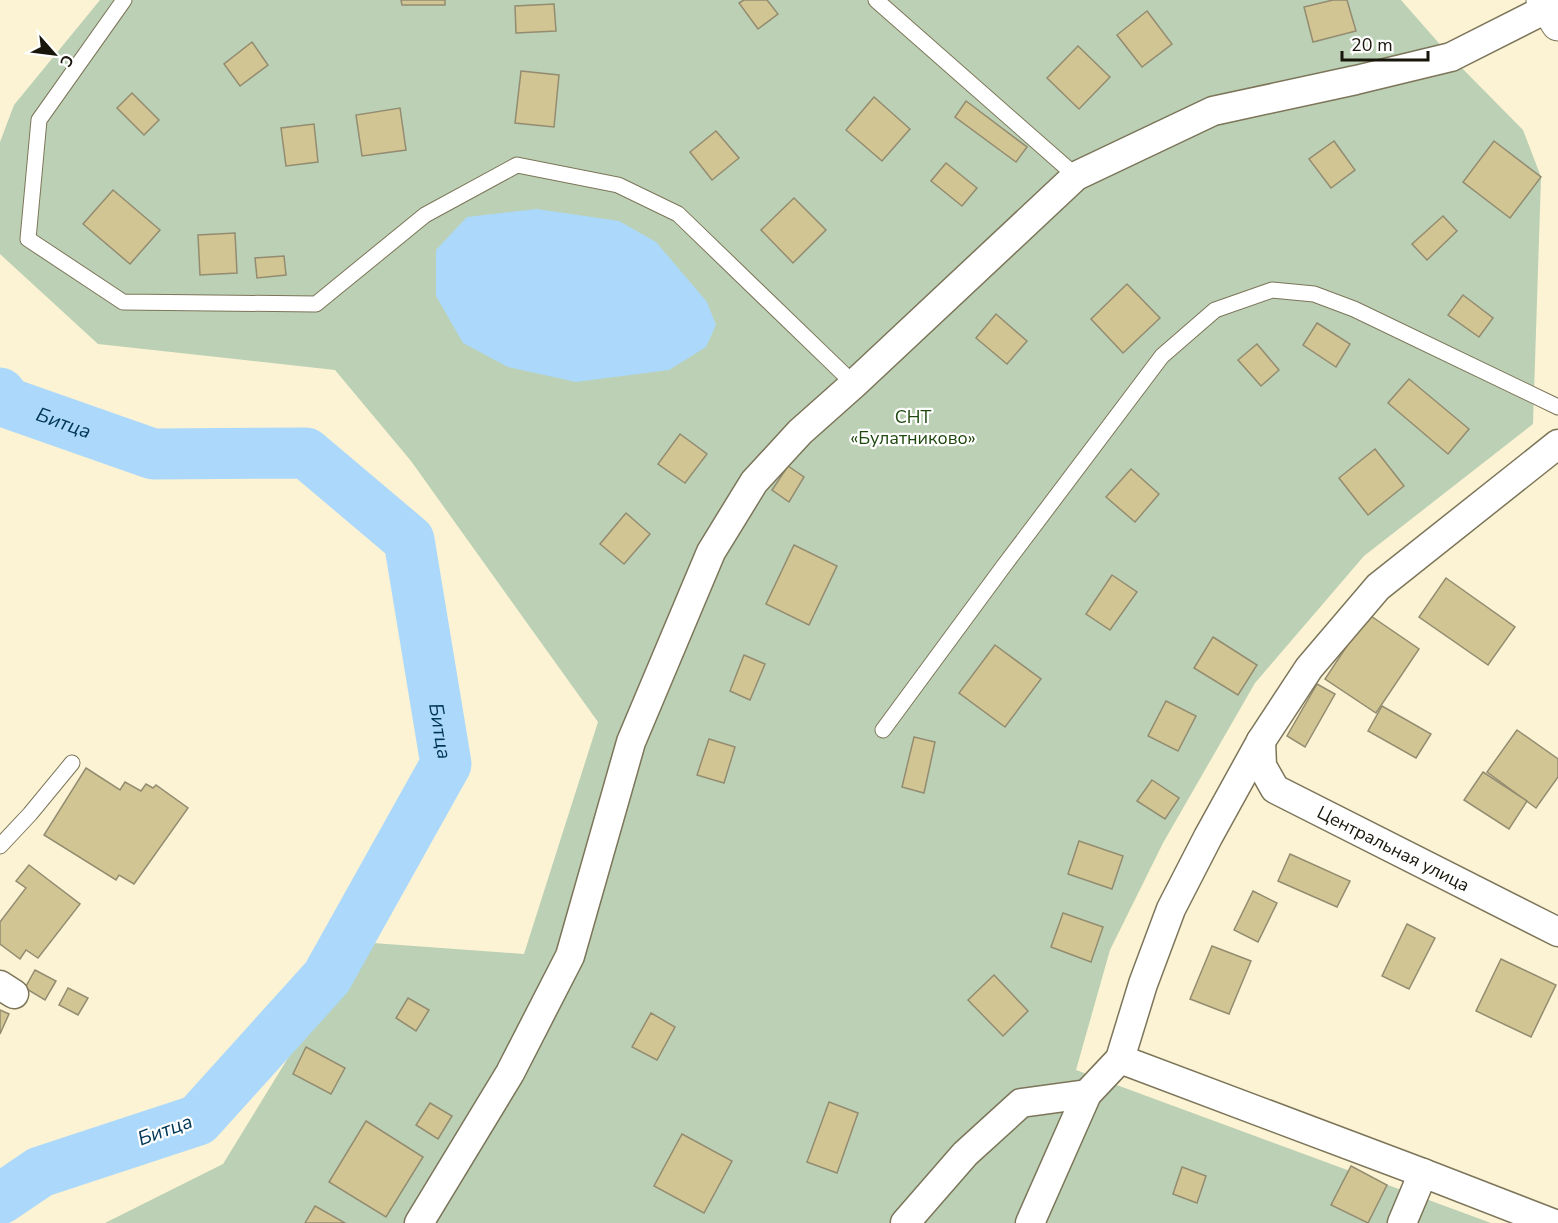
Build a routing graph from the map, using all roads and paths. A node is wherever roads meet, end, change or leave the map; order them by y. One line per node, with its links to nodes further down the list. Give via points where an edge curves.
1 (124, 0): 5 (lane, via 39,120 28,239 123,302 316,304 425,215 517,165 618,185 678,214)
2 (876, 0): 4 (lane)
3 (1550, 11): 4 (street, via 1451,57 1214,111)
4 (1076, 177): 5 (street)
5 (854, 384): 16 (street, via 800,432 754,483 711,552 631,742 570,956 510,1073)
6 (1558, 407): 8 (lane, via 1354,309 1314,294 1272,290 1215,310 1162,356)
7 (1558, 444): 9 (street, via 1378,587 1310,668)
8 (883, 730)
9 (1261, 741): 12 (street, Центральная улица, via 1262,766 1275,789); 13 (street, via 1172,909)
10 (72, 763): 11 (lane)
11 (0, 846)
12 (1558, 932)
13 (1120, 1059): 14 (street); 15 (street)
14 (1087, 1094): 17 (street, via 1021,1103 964,1154); 18 (street)
15 (1423, 1173): 19 (street); 20 (street)
16 (419, 1223)
17 (905, 1223)
18 (1030, 1223)
19 (1402, 1223)
20 (1552, 1223)

